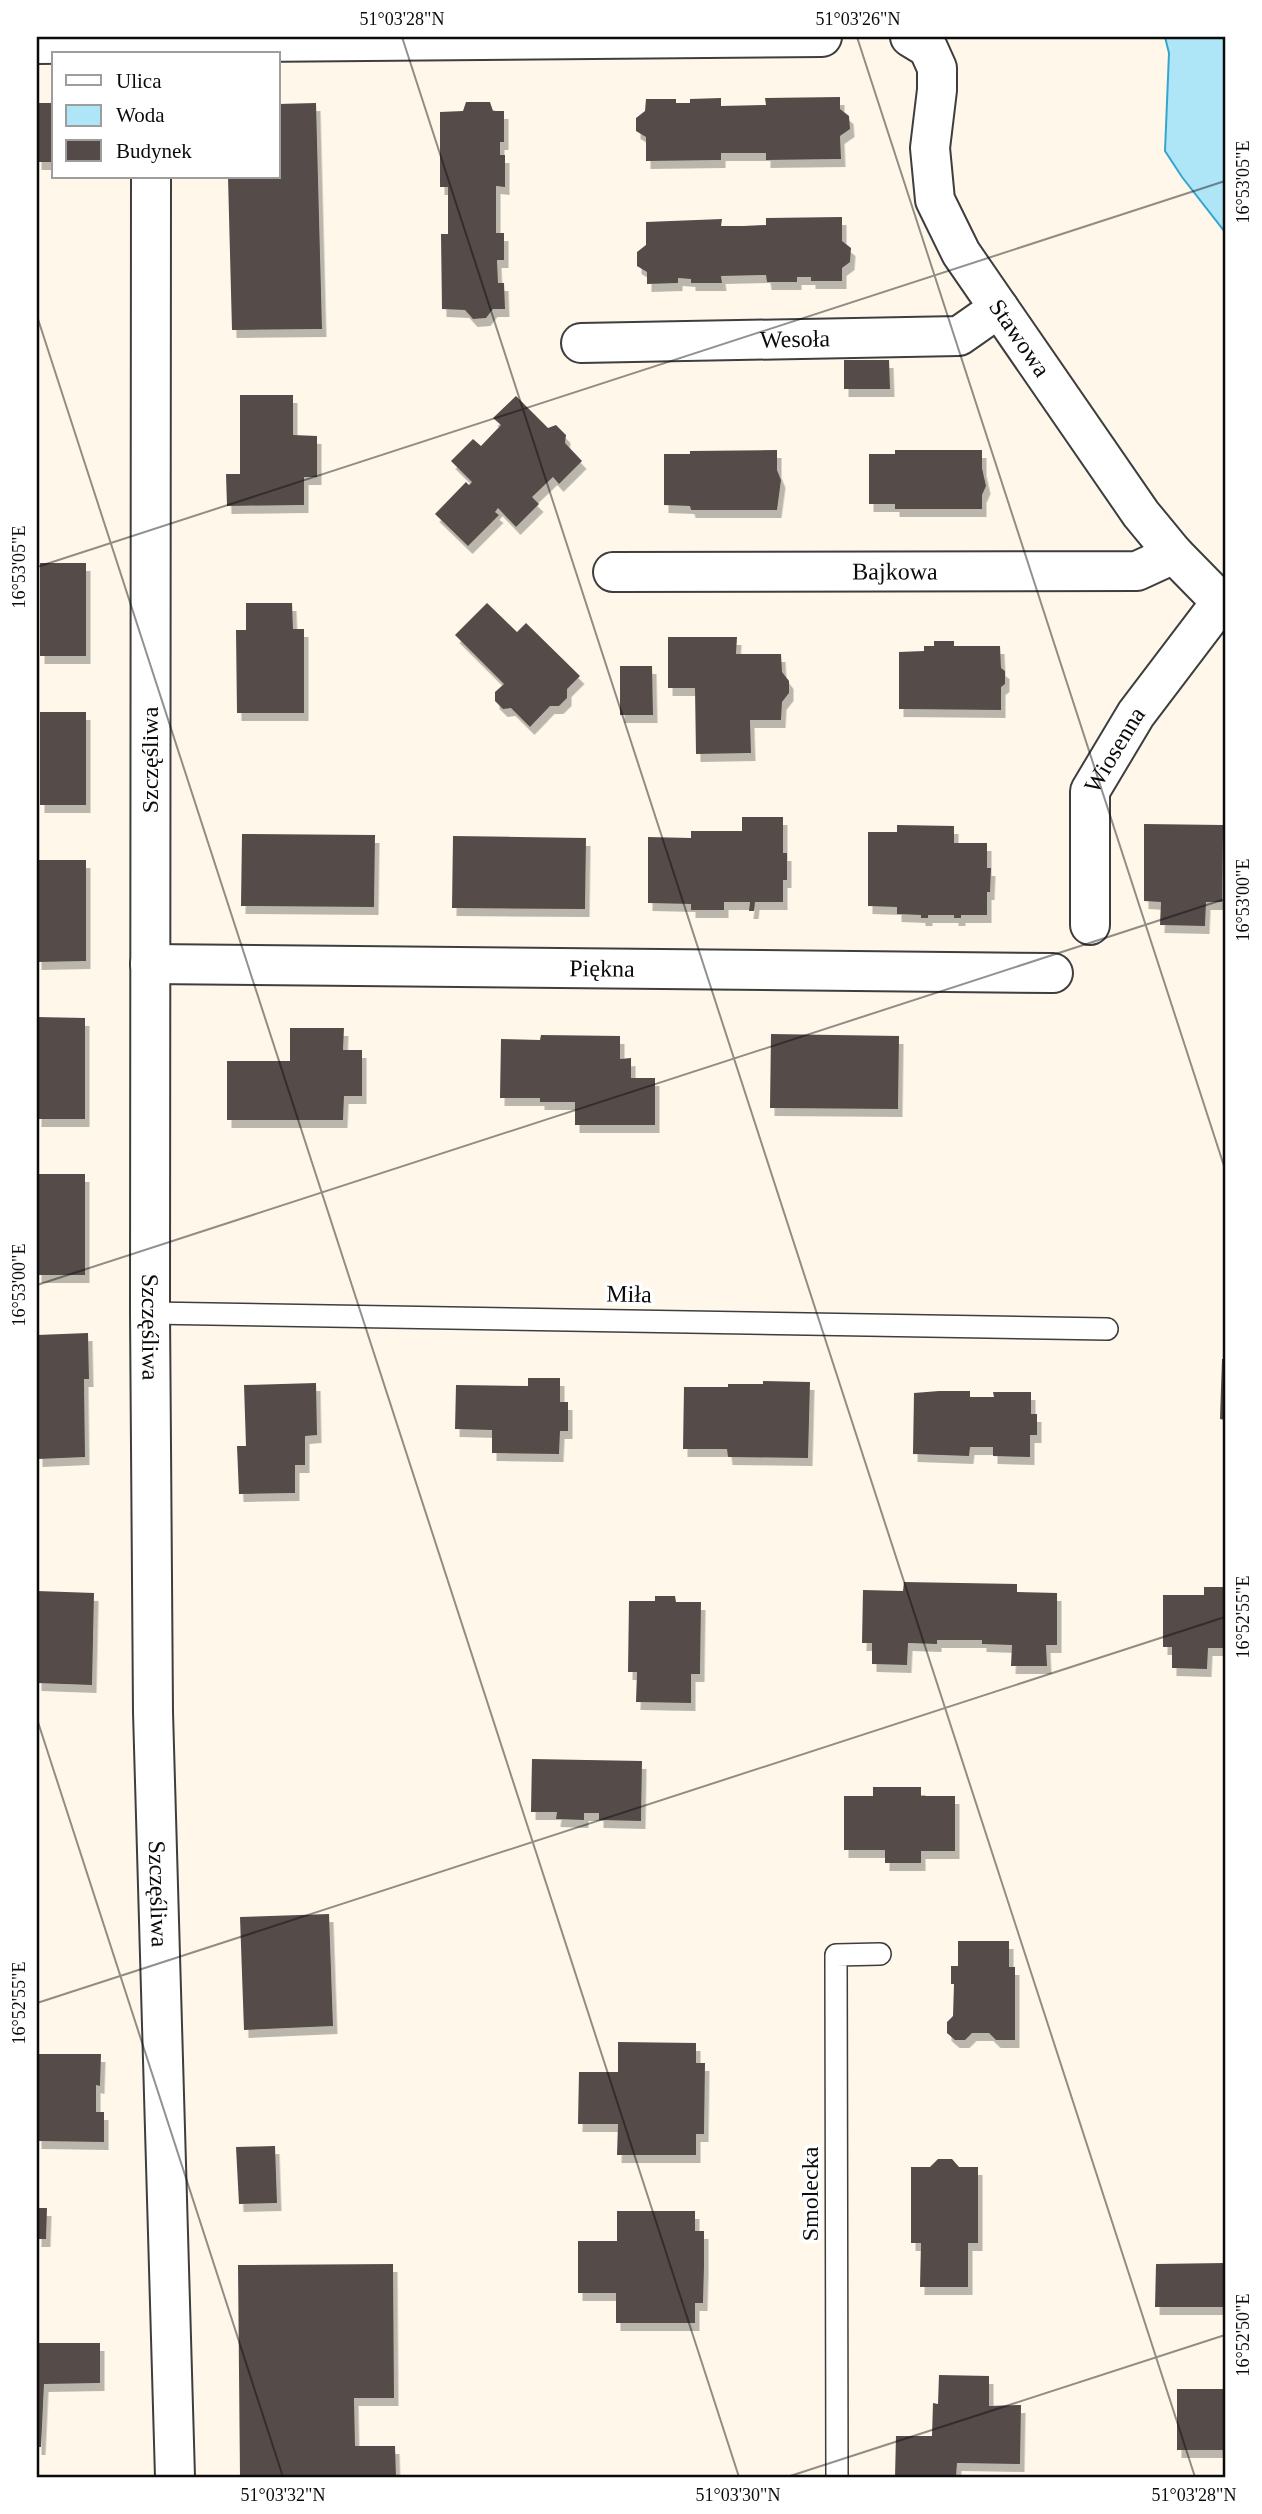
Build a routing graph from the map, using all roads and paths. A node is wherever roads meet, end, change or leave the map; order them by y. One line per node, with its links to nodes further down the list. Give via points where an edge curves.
1 (821, 37): 4 (street)
2 (910, 37): 6 (street, Stawowa, via 928,48 937,68 930,148 935,201 961,253)
3 (37, 44): 4 (street)
4 (151, 45)
5 (151, 178): 12 (street, Szczęśliwa)
6 (999, 308): 7 (street, Wesoła, via 959,335); 8 (street, Stawowa, via 1141,514)
7 (581, 343)
8 (1174, 554): 9 (street, Bajkowa, via 1137,571); 10 (street, Stawowa)
9 (613, 572)
10 (1223, 604): 11 (street, Wiosenna, via 1136,714 1090,791)
11 (1090, 925)
12 (150, 964): 13 (street, Piękna); 14 (street, Szczęśliwa)
13 (1053, 973)
14 (150, 1313): 15 (lane, Miła); 17 (street, Szczęśliwa, via 153,1712)
15 (1107, 1329)
16 (880, 1954): 18 (lane, Smolecka, via 836,1955)
17 (175, 2477)
18 (837, 2477)

